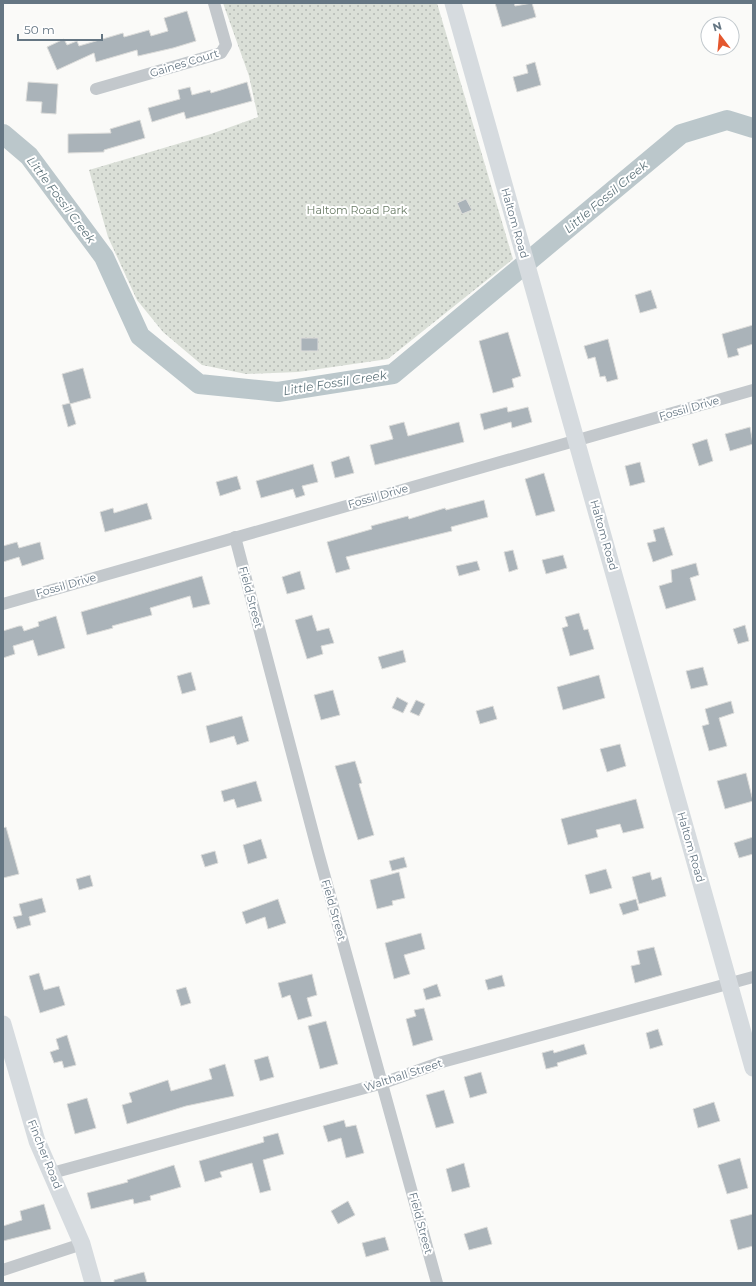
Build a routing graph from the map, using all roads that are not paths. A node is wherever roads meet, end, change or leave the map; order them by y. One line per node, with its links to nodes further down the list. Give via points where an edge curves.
1 (214, 3): 3 (street, Gaines Court, via 226,45 221,53)
2 (453, 3): 5 (main road, Haltom Road)
3 (96, 89)
4 (753, 390): 5 (street, Fossil Drive)
5 (577, 439): 6 (street, Fossil Drive); 9 (main road, Haltom Road)
6 (235, 537): 7 (street, Fossil Drive); 12 (street, Field Street)
7 (3, 604)
8 (753, 977): 9 (street, Walthall Street)
9 (729, 984): 11 (main road, Haltom Road); 12 (street, Walthall Street, via 442,1062)
10 (3, 1024): 13 (main road, Fincher Road, via 37,1141)
11 (753, 1068)
12 (382, 1083): 13 (street, Walthall Street); 17 (street, Field Street)
13 (52, 1173): 14 (main road, Fincher Road)
14 (82, 1244): 15 (street); 16 (main road, Fincher Road)
15 (3, 1270)
16 (93, 1283)
17 (437, 1283)

